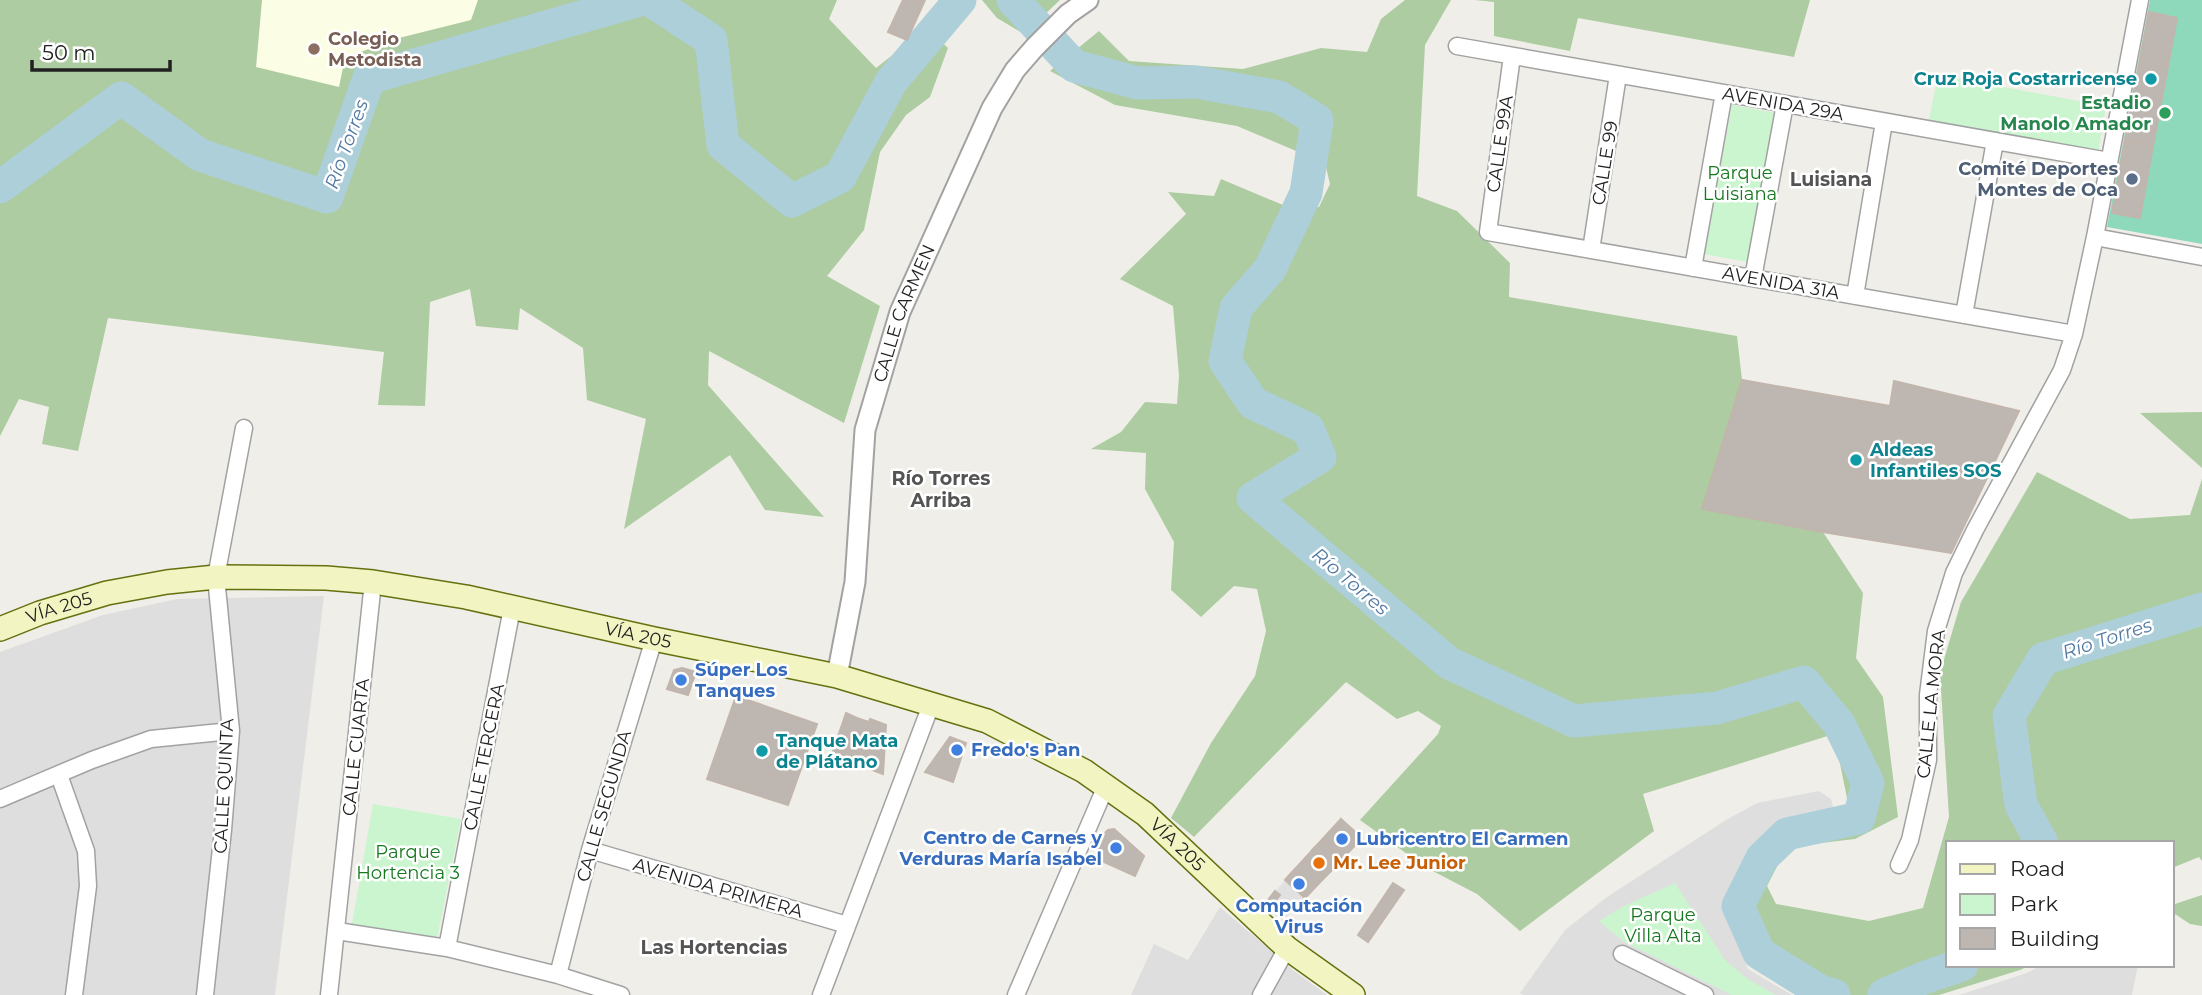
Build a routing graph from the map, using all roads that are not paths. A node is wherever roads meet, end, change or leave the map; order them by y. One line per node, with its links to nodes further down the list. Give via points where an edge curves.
1 (1088, 0): 26 (street, CALLE CARMEN, via 1035,47 992,108 900,312 865,430 855,582)
2 (2140, 0): 10 (street, CALLE LA MORA)
3 (1457, 46): 4 (street, AVENIDA 29A)
4 (1512, 56): 5 (street, AVENIDA 29A); 11 (street, CALLE 99A)
5 (1618, 75): 6 (street, AVENIDA 29A); 13 (street, CALLE 99)
6 (1724, 93): 7 (street, AVENIDA 29A); 15 (street)
7 (1784, 104): 8 (street, AVENIDA 29A); 16 (street)
8 (1885, 122): 9 (street, AVENIDA 29A); 17 (street)
9 (1996, 141): 10 (street, AVENIDA 29A); 18 (street)
10 (2109, 162): 12 (street, CALLE LA MORA)
11 (1488, 232): 13 (street, AVENIDA 31A)
12 (2095, 237): 14 (street); 19 (street, CALLE LA MORA)
13 (1591, 250): 15 (street, AVENIDA 31A)
14 (2202, 257)
15 (1693, 268): 16 (street, AVENIDA 31A)
16 (1753, 278): 17 (street, AVENIDA 31A)
17 (1855, 296): 18 (street, AVENIDA 31A)
18 (1964, 315): 19 (street, AVENIDA 31A)
19 (2074, 334): 33 (street, CALLE LA MORA, via 2062,370 1954,573 1936,631 1928,695 1928,760 1910,840)
20 (244, 428): 21 (street, CALLE QUINTA)
21 (216, 577): 22 (main road, VÍA 205); 24 (main road, VÍA 205, via 107,593); 28 (street, CALLE QUINTA)
22 (373, 582): 23 (main road, VÍA 205); 35 (street, CALLE CUARTA)
23 (512, 608): 25 (main road, VÍA 205); 37 (street, CALLE TERCERA)
24 (0, 629)
25 (654, 639): 26 (main road, VÍA 205); 32 (street, CALLE SEGUNDA)
26 (837, 676): 27 (main road, VÍA 205)
27 (931, 705): 30 (main road, VÍA 205, via 987,721); 34 (street)
28 (231, 731): 29 (street, via 151,739); 41 (street, CALLE QUINTA)
29 (59, 775): 31 (street); 40 (street, via 86,851 88,886)
30 (1105, 786): 36 (main road, VÍA 205, via 1145,814); 45 (street)
31 (0, 799)
32 (590, 850): 34 (street, AVENIDA PRIMERA); 39 (street, CALLE SEGUNDA)
33 (1899, 865)
34 (847, 925): 44 (street)
35 (337, 931): 37 (street); 42 (street, CALLE CUARTA)
36 (1287, 947): 46 (street); 47 (main road, VÍA 205)
37 (447, 948): 39 (street)
38 (1622, 954): 48 (street)
39 (558, 975): 43 (street)
40 (74, 995)
41 (205, 995)
42 (329, 995)
43 (621, 995)
44 (821, 995)
45 (1016, 995)
46 (1261, 995)
47 (1353, 995)
48 (1705, 995)

